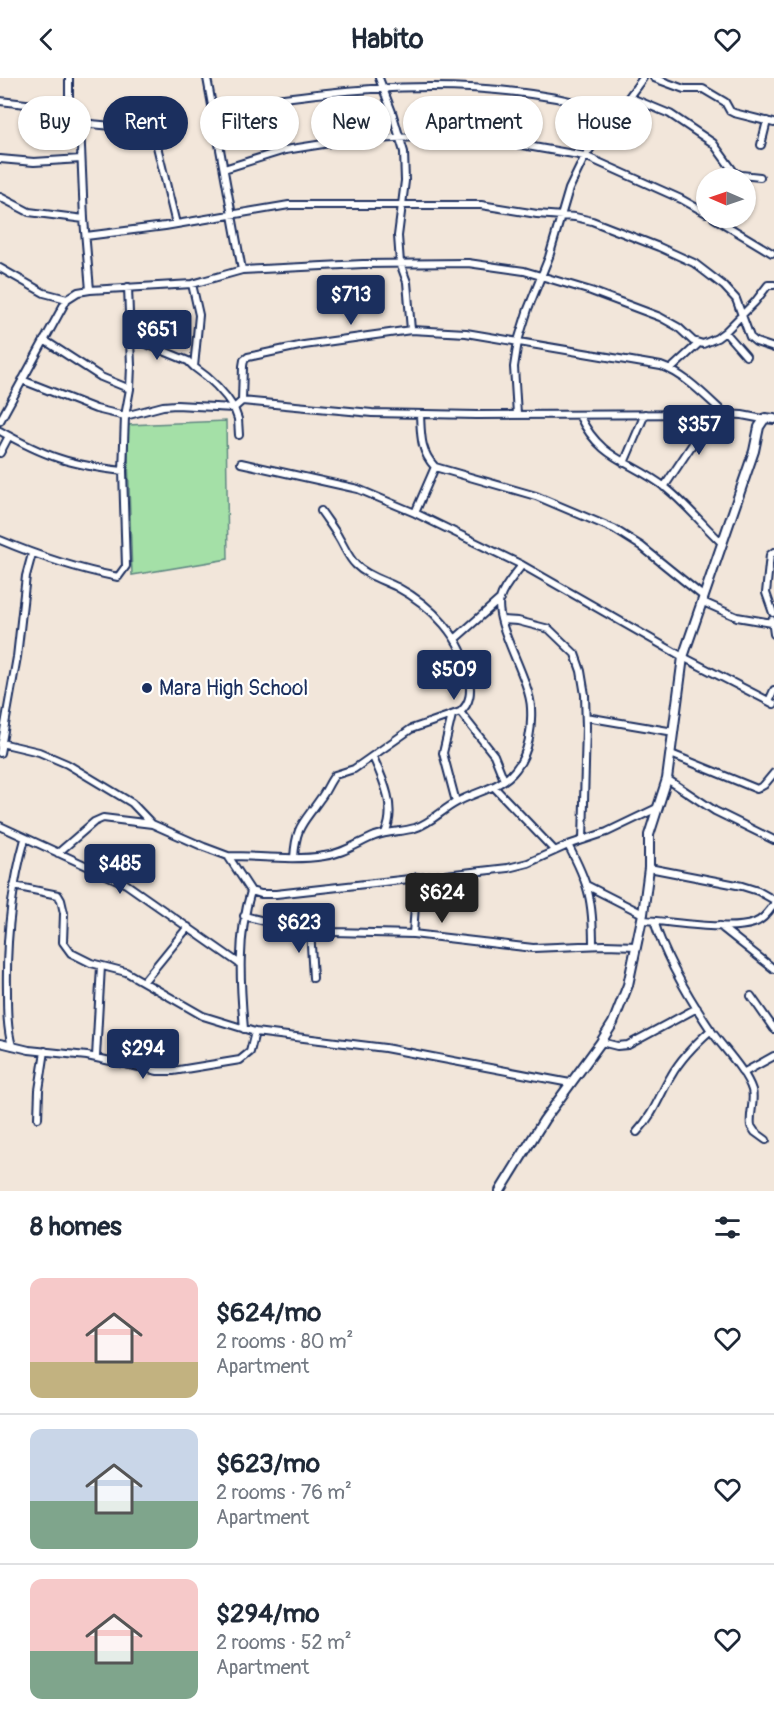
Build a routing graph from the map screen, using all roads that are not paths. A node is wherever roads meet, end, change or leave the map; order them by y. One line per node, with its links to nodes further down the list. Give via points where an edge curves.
1 (69, 78): 7 (street)
2 (207, 78): 8 (street)
3 (379, 78): 6 (street)
4 (643, 78): 10 (street)
5 (654, 78): 15 (street, via 684,89 703,89 725,102 734,113)
6 (381, 87): 9 (street); 11 (street, via 448,85); 17 (street)
7 (69, 96)
8 (210, 96)
9 (295, 96)
10 (630, 96)
11 (555, 98)
12 (0, 101): 13 (street)
13 (18, 103)
14 (652, 107): 26 (street, via 713,143 734,172)
15 (771, 122): 18 (street)
16 (91, 124): 33 (street, via 145,129 154,134)
17 (400, 137): 22 (street, via 510,143); 25 (street, via 303,146); 28 (street, via 405,167)
18 (761, 145)
19 (81, 150): 24 (street)
20 (220, 150): 25 (street)
21 (590, 150): 22 (street)
22 (585, 156): 29 (street); 31 (street)
23 (0, 159): 24 (street)
24 (81, 159): 32 (street)
25 (224, 169): 30 (street)
26 (760, 177)
27 (0, 197): 32 (street, via 29,212)
28 (401, 205): 30 (street, via 289,205); 31 (street, via 488,206); 37 (street)
29 (696, 207)
30 (233, 215): 33 (street); 39 (street)
31 (559, 217): 40 (street); 46 (street, via 592,221 682,257 729,291)
32 (84, 219): 35 (street)
33 (176, 224): 35 (street)
34 (731, 228): 36 (street)
35 (86, 236): 44 (street)
36 (772, 253)
37 (400, 263): 39 (street); 40 (street, via 468,263); 47 (street, via 407,282)
38 (0, 268): 45 (street, via 44,293)
39 (242, 270): 41 (street)
40 (542, 276): 51 (street); 52 (street, via 660,317)
41 (192, 284): 43 (street); 55 (street, via 199,315)
42 (774, 285): 46 (street, via 765,287)
43 (129, 287): 44 (street); 49 (street)
44 (90, 290): 45 (street)
45 (67, 299): 50 (street)
46 (742, 315): 48 (street); 53 (street, via 750,337)
47 (411, 330): 51 (street); 59 (street, via 248,357 243,366)
48 (725, 332): 52 (street, via 708,344); 54 (street)
49 (132, 338): 55 (street); 58 (street)
50 (44, 340): 57 (street); 58 (street, via 101,377)
51 (518, 341): 56 (street); 62 (street, via 514,367)
52 (698, 344): 56 (street)
53 (774, 348)
54 (746, 356)
55 (194, 367): 60 (street, via 216,384)
56 (670, 369): 65 (street)
57 (22, 380): 67 (street); 70 (street)
58 (130, 389): 67 (street)
59 (242, 401): 60 (street); 61 (street)
60 (234, 408): 67 (street, via 176,405); 72 (street)
61 (420, 414): 62 (street); 77 (street, via 422,447)
62 (517, 414): 66 (street)
63 (645, 414): 64 (street); 66 (street); 76 (street)
64 (705, 414): 65 (street); 79 (street, via 700,433)
65 (725, 414): 68 (street)
66 (579, 415): 76 (street, via 596,442)
67 (125, 416): 78 (street)
68 (763, 419): 69 (street); 83 (street)
69 (774, 419)
70 (0, 421)
71 (0, 431): 73 (street)
72 (239, 435)
73 (9, 436): 74 (street); 78 (street, via 61,460)
74 (0, 453)
75 (241, 463): 81 (street, via 358,489)
76 (624, 463): 79 (street)
77 (435, 467): 81 (street); 88 (street, via 536,496 614,529 641,546)
78 (123, 471): 85 (street, via 123,573 118,577 96,573)
79 (664, 487): 83 (street)
80 (321, 511): 93 (street, via 357,566 417,599)
81 (415, 513): 86 (street)
82 (0, 540): 85 (street)
83 (722, 543): 88 (street)
84 (774, 552): 89 (street, via 770,555 766,589)
85 (32, 554): 101 (street)
86 (522, 565): 87 (street); 94 (street)
87 (500, 599): 90 (street); 93 (street)
88 (704, 600): 91 (street, via 737,617); 94 (street)
89 (773, 613): 91 (street)
90 (502, 620): 99 (street, via 549,629 574,654 581,671); 107 (street, via 531,706 528,745 516,770)
91 (772, 623): 92 (street)
92 (774, 634)
93 (454, 639): 97 (street, via 466,663 470,688 466,706)
94 (683, 657): 96 (street); 100 (street)
95 (774, 690): 96 (street)
96 (771, 702)
97 (460, 712): 98 (street); 107 (street, via 494,755)
98 (452, 715): 104 (street, via 411,729); 109 (street, via 443,753)
99 (586, 717): 100 (street); 115 (street)
100 (674, 732): 103 (street)
101 (1, 743): 102 (street); 111 (street, via 67,764 132,803)
102 (0, 753)
103 (671, 754): 105 (street, via 757,789); 106 (street)
104 (373, 757): 113 (street, via 388,801 390,819); 121 (street, via 335,775 299,826)
105 (774, 773)
106 (667, 779): 110 (street); 116 (street, via 715,811)
107 (504, 780): 108 (street)
108 (494, 787): 109 (street); 118 (street)
109 (456, 802): 113 (street, via 415,828)
110 (657, 808): 115 (street); 122 (street, via 649,835)
111 (152, 824): 119 (street, via 103,818); 120 (street)
112 (0, 826): 114 (street)
113 (385, 833): 121 (street, via 326,856)
114 (25, 839): 119 (street); 124 (street)
115 (583, 840): 117 (street)
116 (774, 840)
117 (568, 845): 118 (street); 125 (street)
118 (555, 851): 123 (street, via 508,868)
119 (58, 853): 132 (street, via 126,884)
120 (228, 856): 121 (street); 126 (street)
121 (294, 858)
122 (649, 868): 127 (street, via 742,886); 129 (street)
123 (417, 877): 126 (street, via 276,894); 134 (street)
124 (14, 886): 138 (street, via 58,895 63,905 66,948); 150 (street, via 7,986)
125 (588, 886): 129 (street); 135 (street)
126 (251, 891): 128 (street)
127 (774, 902): 131 (street, via 764,917 754,923)
128 (244, 916): 133 (street); 137 (street)
129 (642, 917): 130 (street); 136 (street)
130 (654, 921): 131 (street); 143 (street, via 672,965)
131 (720, 926): 139 (street)
132 (188, 927): 137 (street); 141 (street)
133 (310, 929): 134 (street); 140 (street)
134 (413, 934): 135 (street, via 533,948)
135 (593, 945): 136 (street)
136 (637, 946): 148 (street, via 620,1007)
137 (240, 964): 144 (street)
138 (101, 966): 141 (street, via 117,968); 153 (street)
139 (774, 969)
140 (313, 978)
141 (144, 981): 144 (street, via 203,1016)
142 (751, 996): 145 (street)
143 (697, 1008): 146 (street); 148 (street, via 628,1045)
144 (244, 1029): 147 (street)
145 (774, 1029)
146 (711, 1030): 154 (street); 157 (street, via 680,1060 651,1116)
147 (255, 1032): 153 (street, via 245,1058 200,1067 158,1071); 155 (street, via 386,1048)
148 (601, 1042): 155 (street)
149 (0, 1043): 150 (street)
150 (12, 1046): 151 (street)
151 (45, 1052): 153 (street); 156 (street)
152 (774, 1056): 154 (street)
153 (96, 1057)
154 (743, 1073): 158 (street, via 753,1095 751,1126)
155 (570, 1083): 159 (street)
156 (38, 1118)
157 (638, 1132)
158 (766, 1140)
159 (500, 1191)

